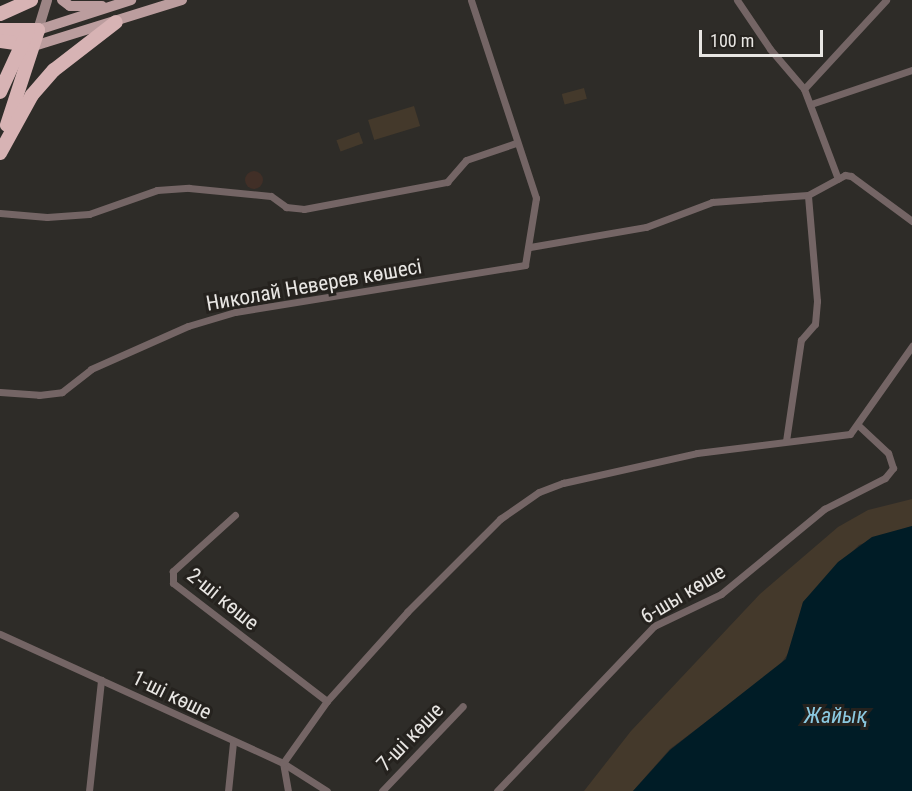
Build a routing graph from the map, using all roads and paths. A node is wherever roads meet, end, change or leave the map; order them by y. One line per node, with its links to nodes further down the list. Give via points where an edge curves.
1 (31, 0): 10 (highway)
2 (47, 0): 12 (main road)
3 (62, 0): 9 (main road, via 70,6)
4 (131, 0): 9 (main road)
5 (182, 0): 11 (main road)
6 (471, 0): 20 (street)
7 (737, 0): 17 (street, via 770,50)
8 (886, 0): 17 (street)
9 (111, 6): 12 (main road)
10 (0, 14)
11 (116, 22): 15 (main road); 22 (highway, via 54,70 32,95)
12 (35, 27): 13 (highway); 15 (highway)
13 (0, 30)
14 (0, 41): 15 (highway)
15 (27, 45): 18 (highway); 21 (highway)
16 (912, 70): 19 (street)
17 (804, 89): 19 (street)
18 (0, 92)
19 (811, 104): 23 (street)
20 (516, 143): 25 (street, via 466,160 447,182 304,209 286,207 271,196 189,188 157,190 89,214 47,217); 27 (street, via 536,198 529,223)
21 (0, 144)
22 (0, 153)
23 (838, 179): 24 (street); 26 (street, via 851,176)
24 (808, 195): 27 (street, via 712,201 646,227); 31 (street, via 817,301 814,324 801,340)
25 (0, 213)
26 (912, 222)
27 (530, 247): 29 (street, Николай Неверев көшесі, via 525,265 235,312 188,326 91,369 62,392)
28 (912, 346): 30 (street)
29 (0, 392)
30 (858, 425): 31 (street, via 839,437); 44 (street, 6-шы көше, via 888,453 893,468 885,478 824,509 721,594 654,626)
31 (786, 441): 35 (street, via 697,453 539,492 491,527)
32 (235, 515): 35 (street, 2-ші көше, via 172,572 173,583)
33 (0, 634): 34 (street, 1-ші көше)
34 (101, 680): 37 (street, 1-ші көше); 39 (street)
35 (327, 700): 38 (street)
36 (463, 706): 43 (street, 7-шi көше)
37 (233, 743): 38 (street, 1-ші көше); 40 (street)
38 (283, 764): 41 (street); 42 (street, 1-ші көше)
39 (89, 791)
40 (228, 791)
41 (288, 791)
42 (327, 791)
43 (382, 791)
44 (497, 791)

